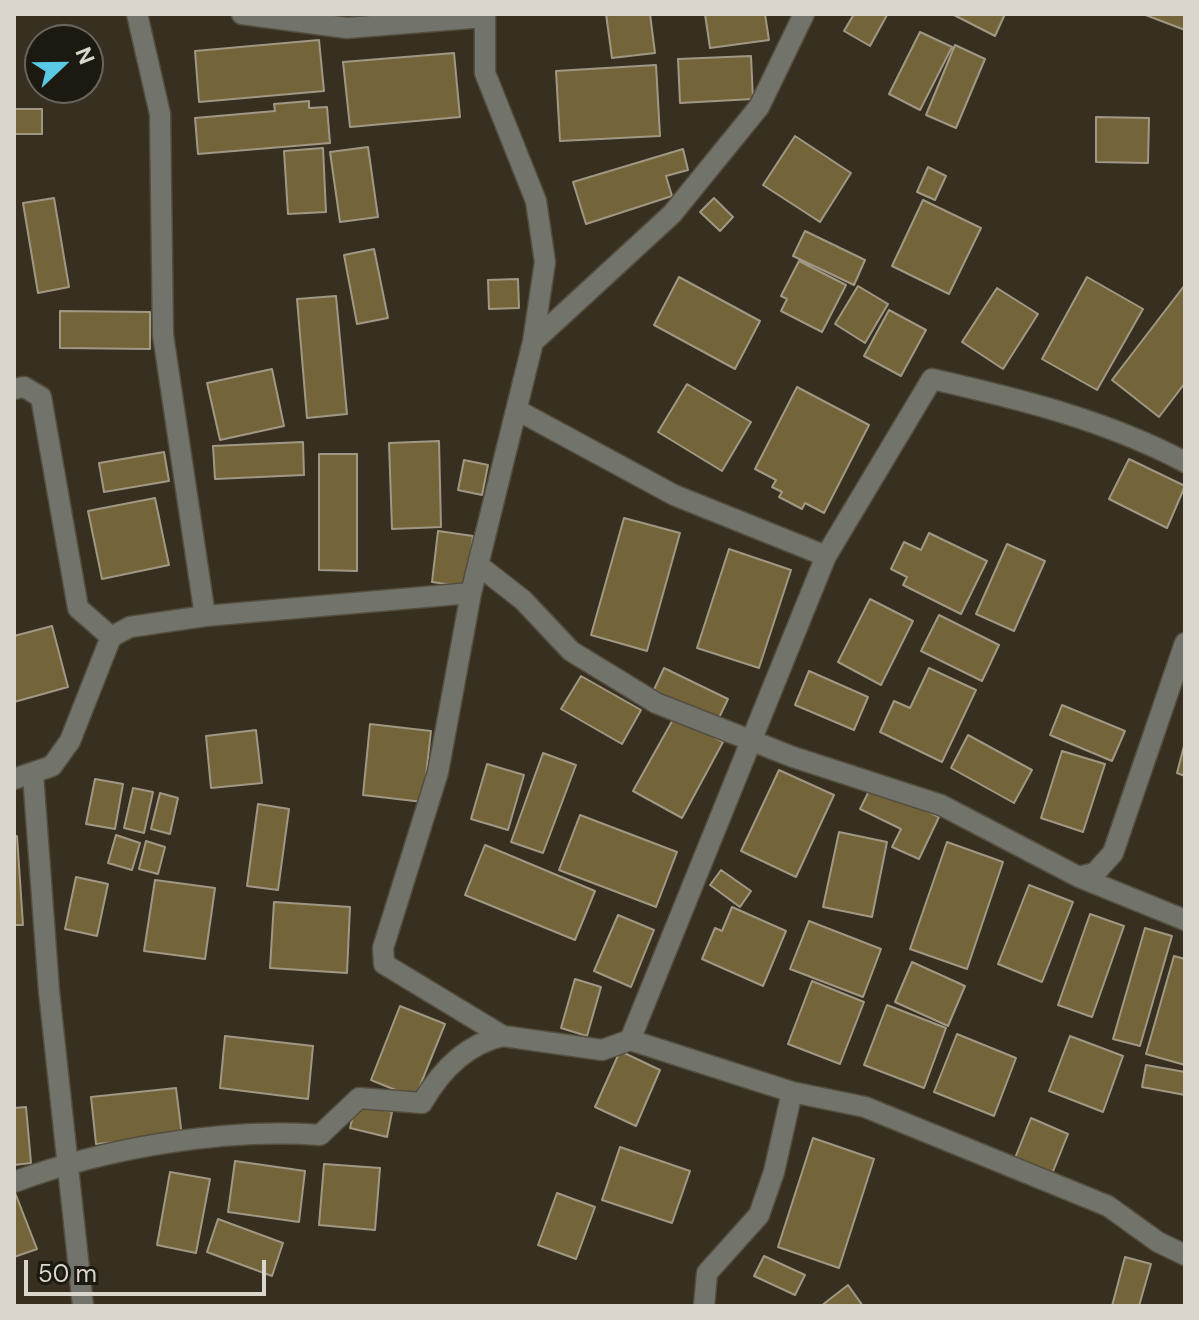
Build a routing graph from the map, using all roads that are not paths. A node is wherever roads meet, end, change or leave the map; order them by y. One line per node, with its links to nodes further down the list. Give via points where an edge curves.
1 (137, 14): 12 (street, via 160,114 163,335)
2 (242, 14): 4 (street, via 347,28)
3 (804, 14): 5 (street, via 759,107 672,214)
4 (484, 16): 5 (street, via 485,73 536,201 541,232 545,262)
5 (533, 342): 7 (street)
6 (14, 389): 13 (street, via 24,387 41,397 78,608)
7 (517, 410): 9 (street, via 674,495); 10 (street)
8 (1185, 462): 9 (street, via 1133,435 1024,400 932,379)
9 (826, 556): 15 (street)
10 (478, 565): 11 (street); 15 (street, via 523,600 571,651 656,703)
11 (471, 593): 12 (street); 19 (street, via 438,772 383,948 384,964)
12 (205, 616): 13 (street, via 130,627)
13 (111, 637): 16 (street, via 70,741 52,766)
14 (1185, 643): 17 (street, via 1113,853 1095,873)
15 (750, 740): 17 (street, via 941,805); 20 (street)
16 (24, 777): 22 (street)
17 (1079, 877): 18 (street)
18 (1185, 920)
19 (503, 1036): 20 (street, via 602,1050); 22 (street, via 461,1053 422,1103 359,1098 320,1135 273,1132)
20 (630, 1040): 21 (street)
21 (792, 1092): 24 (street, via 865,1107 1108,1206); 26 (street, via 759,1215 707,1273)
22 (69, 1162): 23 (street); 25 (street)
23 (14, 1182)
24 (1185, 1255)
25 (83, 1306)
26 (704, 1306)

